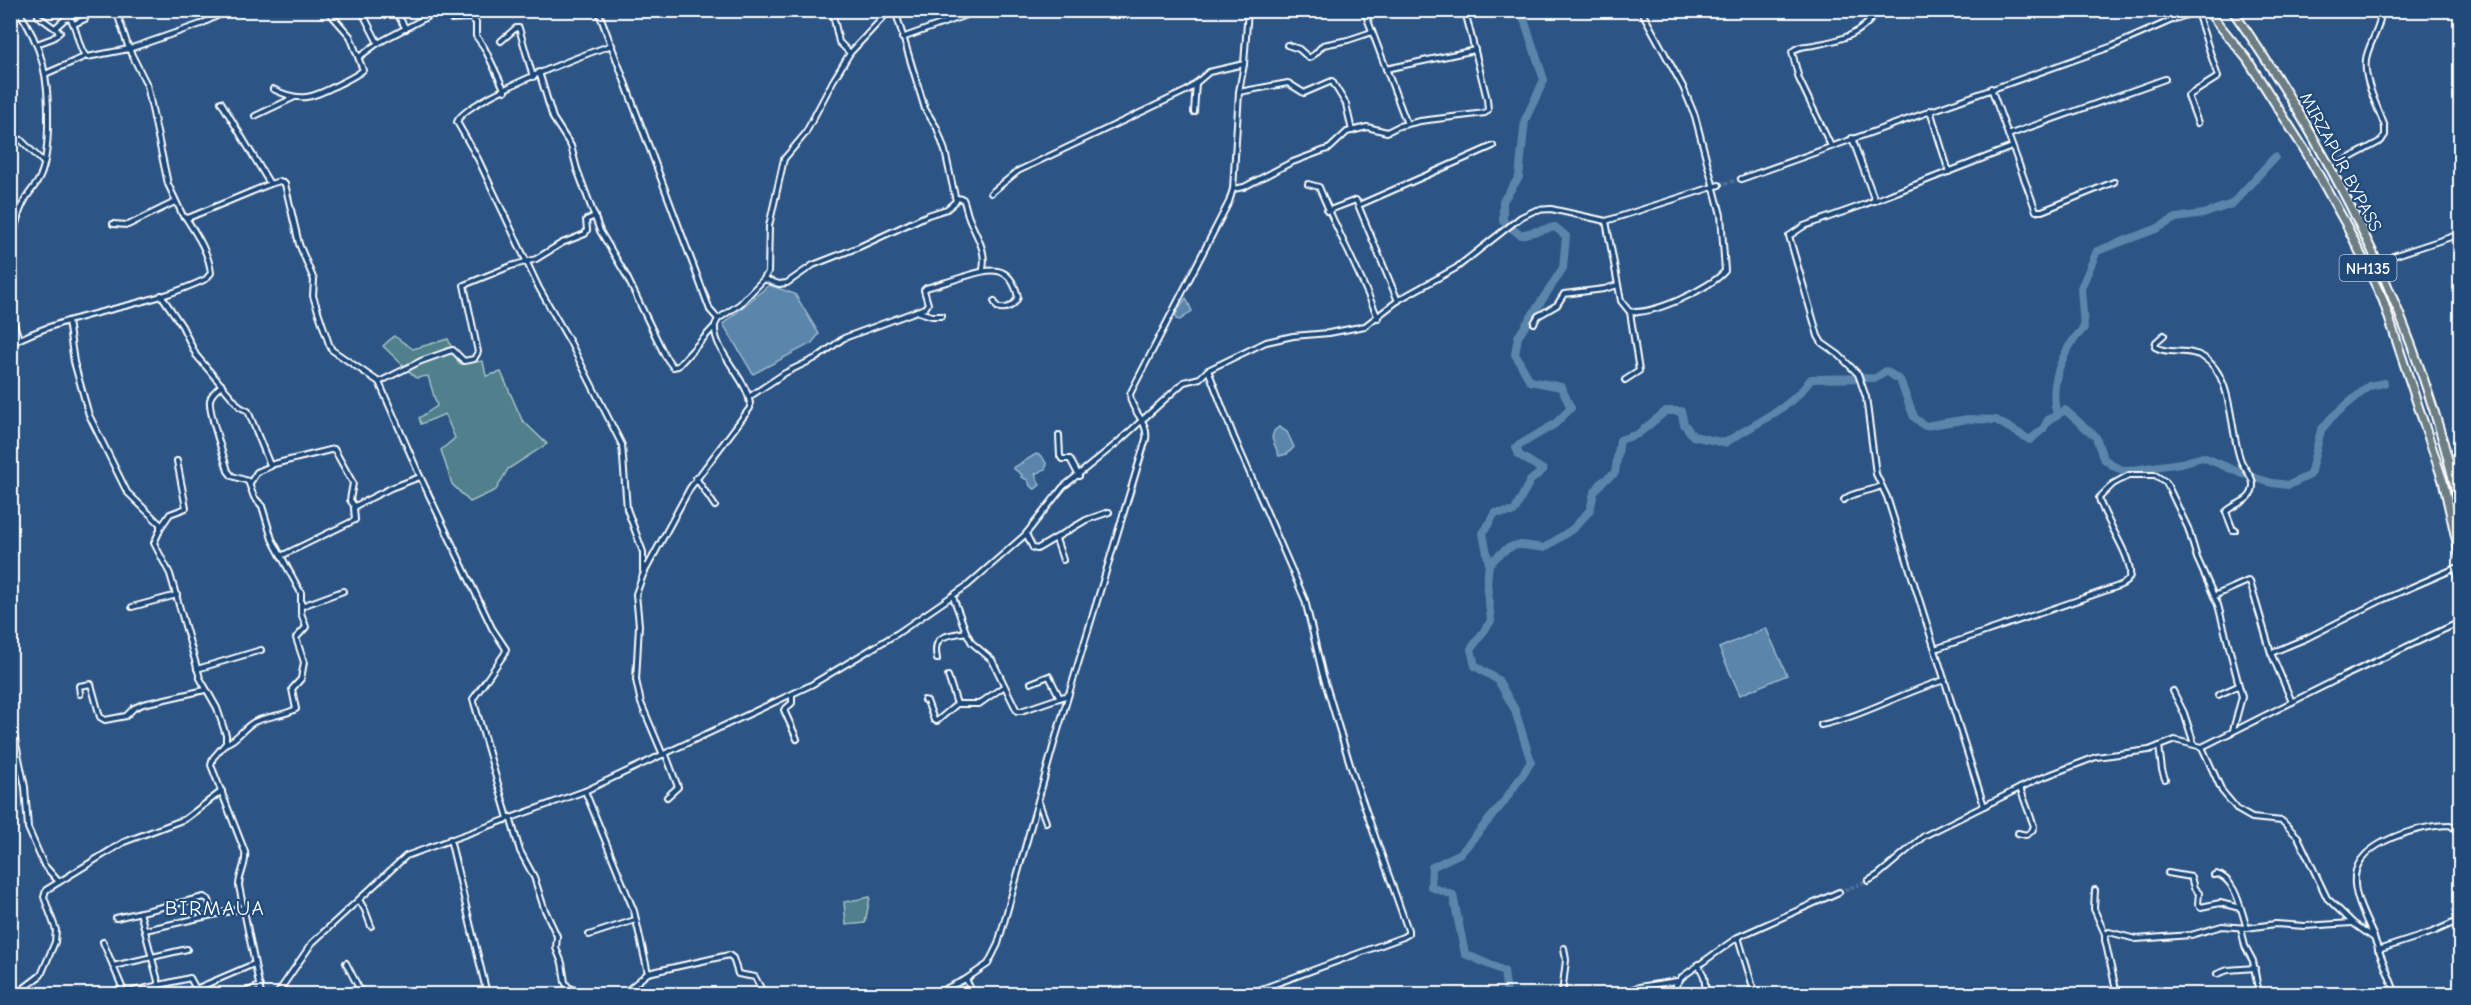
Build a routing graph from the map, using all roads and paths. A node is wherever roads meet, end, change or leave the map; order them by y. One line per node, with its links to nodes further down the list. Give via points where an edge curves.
1 (18, 10): 33 (street)
2 (83, 10): 26 (street, via 85,19)
3 (116, 10): 36 (street)
4 (229, 10): 36 (street)
5 (327, 10): 40 (street, via 350,36)
6 (361, 10): 32 (street)
7 (396, 10): 28 (street)
8 (442, 10): 25 (street, via 451,19); 28 (street)
9 (477, 10): 25 (street)
10 (598, 10): 34 (street)
11 (832, 10): 38 (street, via 839,42)
12 (890, 10): 38 (street)
13 (895, 10): 30 (street)
14 (980, 10): 30 (street)
15 (1248, 10): 41 (street)
16 (1364, 10): 29 (street)
17 (1641, 10): 74 (street, via 1695,116)
18 (1878, 10): 64 (street, via 1858,32 1792,52 1799,79)
19 (2207, 10): 132 (highway, NH135, via 2247,59 2306,152 2384,300 2443,481)
20 (2232, 10): 125 (highway, MIRZAPUR BYPASS / NH135, via 2275,71 2353,209 2431,397)
21 (2381, 10): 66 (street, via 2366,65 2385,135)
22 (1465, 11): 37 (street)
23 (2199, 11): 48 (street); 57 (street, via 2218,78 2188,96)
24 (38, 15): 27 (street)
25 (473, 19): 50 (street, via 476,36)
26 (74, 24): 27 (street, via 69,18); 39 (street)
27 (56, 27): 33 (street, via 59,34)
28 (406, 29): 32 (street)
29 (1372, 32): 35 (street, via 1323,45 1309,58); 42 (street)
30 (902, 38): 77 (street, via 925,109 943,144)
31 (501, 41): 45 (street, via 519,28)
32 (378, 43): 40 (street)
33 (37, 44): 44 (street)
34 (612, 45): 43 (street); 101 (street, via 710,310)
35 (1287, 45)
36 (129, 49): 39 (street); 79 (street, via 147,85 157,140)
37 (1475, 50): 42 (street); 58 (street, via 1488,112)
38 (850, 52): 91 (street, via 805,134 784,159 769,226 768,272)
39 (84, 57): 44 (street)
40 (359, 57): 52 (street, via 363,69 359,73 316,96)
41 (1241, 65): 47 (street, via 1209,72); 51 (street)
42 (1386, 69): 58 (street)
43 (539, 72): 45 (street); 82 (street, via 553,118 571,146)
44 (45, 74): 67 (street, via 49,94)
45 (533, 77): 50 (street)
46 (2165, 79): 61 (street)
47 (1196, 82): 55 (street); 76 (street, via 1188,90 1018,171)
48 (1991, 88): 54 (street); 61 (street)
49 (273, 89): 52 (street)
50 (505, 91): 89 (street, via 460,115 457,122)
51 (1239, 92): 59 (street, via 1288,83 1300,92 1308,92 1332,81 1346,104); 75 (street)
52 (296, 97): 56 (street)
53 (220, 102): 71 (street)
54 (1930, 110): 62 (street); 68 (street)
55 (1194, 112)
56 (255, 116)
57 (2198, 123)
58 (1407, 124): 59 (street, via 1387,132 1372,127)
59 (1352, 131): 75 (street, via 1344,133 1330,148)
60 (10, 135): 67 (street)
61 (2008, 135): 65 (street)
62 (1852, 138): 64 (street); 78 (street)
63 (1493, 146): 80 (street)
64 (1831, 146): 69 (street)
65 (2012, 147): 68 (street); 70 (street, via 2037,212)
66 (2344, 161)
67 (44, 162): 87 (street, via 16,221)
68 (1949, 172): 78 (street)
69 (1741, 179)
70 (2114, 182)
71 (270, 184): 83 (street); 110 (street, via 285,184 330,347)
72 (1308, 184): 81 (street, via 1318,188)
73 (1719, 185): 74 (street)
74 (1713, 187): 84 (street); 96 (street, via 1724,231 1725,271 1679,299 1652,309)
75 (1233, 189): 113 (street, via 1131,394 1131,403)
76 (991, 193)
77 (956, 198): 90 (street, via 963,199 982,245); 91 (street, via 947,209 819,262 787,282 779,284)
78 (1875, 201): 121 (street, via 1804,226 1789,236 1818,336 1861,381)
79 (175, 202): 83 (street); 85 (street, via 128,225)
80 (1359, 205): 81 (street, via 1354,199); 95 (street)
81 (1327, 211): 100 (street)
82 (595, 216): 89 (street, via 586,220 585,234); 104 (street, via 673,367)
83 (186, 219): 93 (street, via 201,244 211,273 198,283)
84 (1606, 221): 92 (street); 95 (street, via 1551,209 1536,210 1521,216 1456,268)
85 (113, 224)
86 (2460, 234): 88 (street)
87 (10, 253)
88 (2393, 256)
89 (527, 263): 110 (street, via 464,286 478,352 474,359 464,361 453,350); 134 (street, via 624,452 627,509 643,552)
90 (983, 269): 94 (street, via 1002,271 1018,293 1018,299 1008,307 999,308); 98 (street, via 926,288 928,306)
91 (764, 279): 101 (street, via 740,304)
92 (1618, 285): 96 (street, via 1621,301); 103 (street, via 1564,294 1557,305 1538,316)
93 (161, 295): 102 (street); 111 (street, via 196,355)
94 (994, 301)
95 (1398, 301): 100 (street)
96 (1630, 311): 109 (street, via 1639,371)
97 (10, 312): 106 (street)
98 (917, 312): 99 (street); 112 (street, via 844,338)
99 (942, 316)
100 (1378, 318): 108 (street, via 1357,329 1266,342)
101 (718, 319): 104 (street)
102 (68, 321): 106 (street); 127 (street, via 74,362 89,415 127,492)
103 (1534, 323)
104 (714, 327): 112 (street)
105 (2164, 335): 128 (street, via 2155,347 2203,356 2222,375 2237,450 2254,487 2247,500 2226,512)
106 (20, 339): 107 (street)
107 (10, 344)
108 (1208, 370): 113 (street, via 1200,378 1184,382); 238 (street, via 1305,600 1352,771 1408,930 1403,938)
109 (1625, 380)
110 (379, 382): 118 (street)
111 (222, 385): 116 (street, via 248,412); 120 (street, via 210,398 212,417 228,471)
112 (749, 397): 119 (street, via 747,413)
113 (1141, 421): 117 (street); 159 (street, via 1146,439)
114 (1059, 435): 117 (street, via 1060,456 1070,459)
115 (177, 461): 127 (street, via 186,508 170,514)
116 (271, 466): 120 (street, via 257,472); 124 (street, via 334,449 353,483 350,500)
117 (1079, 476): 129 (street, via 1056,495)
118 (420, 477): 124 (street); 179 (street, via 492,628 506,649 473,699)
119 (696, 478): 123 (street); 134 (street)
120 (250, 483): 131 (street)
121 (1881, 486): 122 (street); 144 (street)
122 (1844, 501)
123 (715, 506)
124 (355, 507): 131 (street, via 355,520)
125 (2460, 508)
126 (1109, 512): 130 (street, via 1086,520)
127 (161, 527): 137 (street, via 154,543)
128 (2235, 530)
129 (1026, 534): 130 (street, via 1034,549); 139 (street)
130 (1056, 539): 133 (street)
131 (281, 556): 140 (street, via 301,593)
132 (2460, 556)
133 (1063, 560)
134 (643, 575): 171 (street, via 635,599 639,625 636,680 641,703)
135 (2460, 589): 146 (street, via 2456,568)
136 (343, 591): 140 (street)
137 (177, 595): 141 (street); 148 (street)
138 (2214, 596): 144 (street, via 2166,482 2155,475 2134,474 2113,484 2099,498 2130,571 2126,582); 146 (street, via 2249,581); 152 (street)
139 (953, 597): 143 (street); 157 (street)
140 (301, 606): 167 (street, via 306,628 296,638 304,660 301,679 292,689 296,708 254,722)
141 (132, 607)
142 (2460, 622): 161 (street)
143 (966, 632): 147 (street, via 937,641); 153 (street, via 972,643 992,660)
144 (1935, 649): 150 (street)
145 (261, 650): 148 (street)
146 (2271, 653): 161 (street)
147 (937, 659)
148 (197, 669): 154 (street)
149 (948, 676): 162 (street)
150 (1945, 680): 164 (street, via 1842,721); 178 (street)
151 (1031, 683): 159 (street, via 1049,676)
152 (2238, 686): 158 (street); 165 (street, via 2242,702)
153 (1003, 687): 159 (street, via 1018,712); 162 (street, via 980,704)
154 (206, 689): 156 (street, via 143,704 126,716 105,720 100,717 92,684 79,686); 167 (street, via 217,708)
155 (2173, 691): 168 (street)
156 (80, 694)
157 (792, 695): 166 (street, via 792,703 784,710); 171 (street)
158 (2218, 695)
159 (1064, 696): 177 (street)
160 (924, 700): 162 (street, via 937,721)
161 (2292, 702): 165 (street)
162 (957, 704)
163 (10, 715): 187 (street, via 25,786 28,828 44,865)
164 (1821, 725)
165 (2233, 731): 170 (street)
166 (797, 740)
167 (226, 743): 174 (street, via 212,760)
168 (2195, 745): 169 (street, via 2175,740); 170 (street)
169 (2159, 746): 172 (street); 173 (street, via 2096,757)
170 (2202, 747): 198 (street, via 2226,797 2245,815 2287,824 2302,844 2327,897)
171 (664, 755): 175 (street); 176 (street, via 678,787)
172 (2165, 779)
173 (2020, 788): 178 (street); 181 (street, via 2034,826 2026,835)
174 (222, 791): 187 (street, via 185,819 134,837); 191 (street, via 243,845 245,861 239,886)
175 (585, 791): 179 (street); 196 (street)
176 (667, 797)
177 (1038, 801): 180 (street); 218 (street, via 993,957)
178 (1984, 806): 186 (street, via 1924,836)
179 (509, 818): 183 (street); 224 (street, via 557,936 556,948 565,982)
180 (1046, 822)
181 (2018, 833)
182 (2460, 833): 205 (street, via 2450,825 2433,826 2384,842 2364,855 2356,867 2355,884)
183 (450, 839): 190 (street, via 406,856); 232 (street)
184 (2168, 873): 192 (street, via 2191,877 2201,907 2220,903)
185 (2214, 875): 192 (street, via 2223,875 2231,885)
186 (1868, 881)
187 (59, 882): 225 (street, via 44,895 56,930 55,942 41,975)
188 (2095, 890): 203 (street, via 2094,909)
189 (1839, 892): 204 (street)
190 (359, 900): 199 (street); 230 (street, via 312,943)
191 (244, 908): 194 (street); 212 (street)
192 (2240, 908): 200 (street)
193 (140, 912): 194 (street, via 204,897 209,900); 195 (street); 201 (street)
194 (213, 915): 201 (street)
195 (116, 918)
196 (635, 920): 202 (street); 216 (street)
197 (2460, 920): 209 (street)
198 (2353, 923): 200 (street); 205 (street)
199 (371, 926)
200 (2244, 928): 203 (street, via 2215,927 2174,937 2129,939 2111,931); 215 (street, via 2245,946)
201 (146, 930): 210 (street)
202 (589, 935)
203 (2105, 935): 245 (street)
204 (1738, 936): 213 (street); 242 (street)
205 (2374, 938): 209 (street)
206 (103, 942): 214 (street)
207 (1564, 948): 239 (street)
208 (187, 949): 210 (street)
209 (2378, 950): 247 (street)
210 (152, 957): 214 (street); 220 (street)
211 (346, 963): 231 (street)
212 (254, 964): 221 (street); 222 (street)
213 (1698, 964): 219 (street); 223 (street)
214 (113, 966): 226 (street)
215 (2254, 968): 217 (street); 246 (street)
216 (648, 973): 234 (street); 235 (street, via 729,955 738,974 755,977)
217 (2217, 974)
218 (966, 979): 236 (street); 237 (street)
219 (1678, 981): 240 (street); 241 (street)
220 (159, 985): 222 (street, via 191,978); 226 (street)
221 (260, 986): 228 (street); 229 (street)
222 (196, 989): 227 (street)
223 (1706, 992)
224 (575, 993): 233 (street)
225 (16, 994)
226 (125, 994)
227 (184, 994)
228 (240, 994)
229 (261, 994)
230 (277, 994)
231 (362, 994)
232 (487, 994)
233 (584, 994)
234 (623, 994)
235 (764, 994)
236 (934, 994)
237 (973, 994)
238 (1248, 994)
239 (1562, 994)
240 (1617, 994)
241 (1674, 994)
242 (1755, 994)
243 (1775, 994): 244 (street, via 1797,990)
244 (1801, 994)
245 (2117, 994)
246 (2259, 994)
247 (2396, 994)

